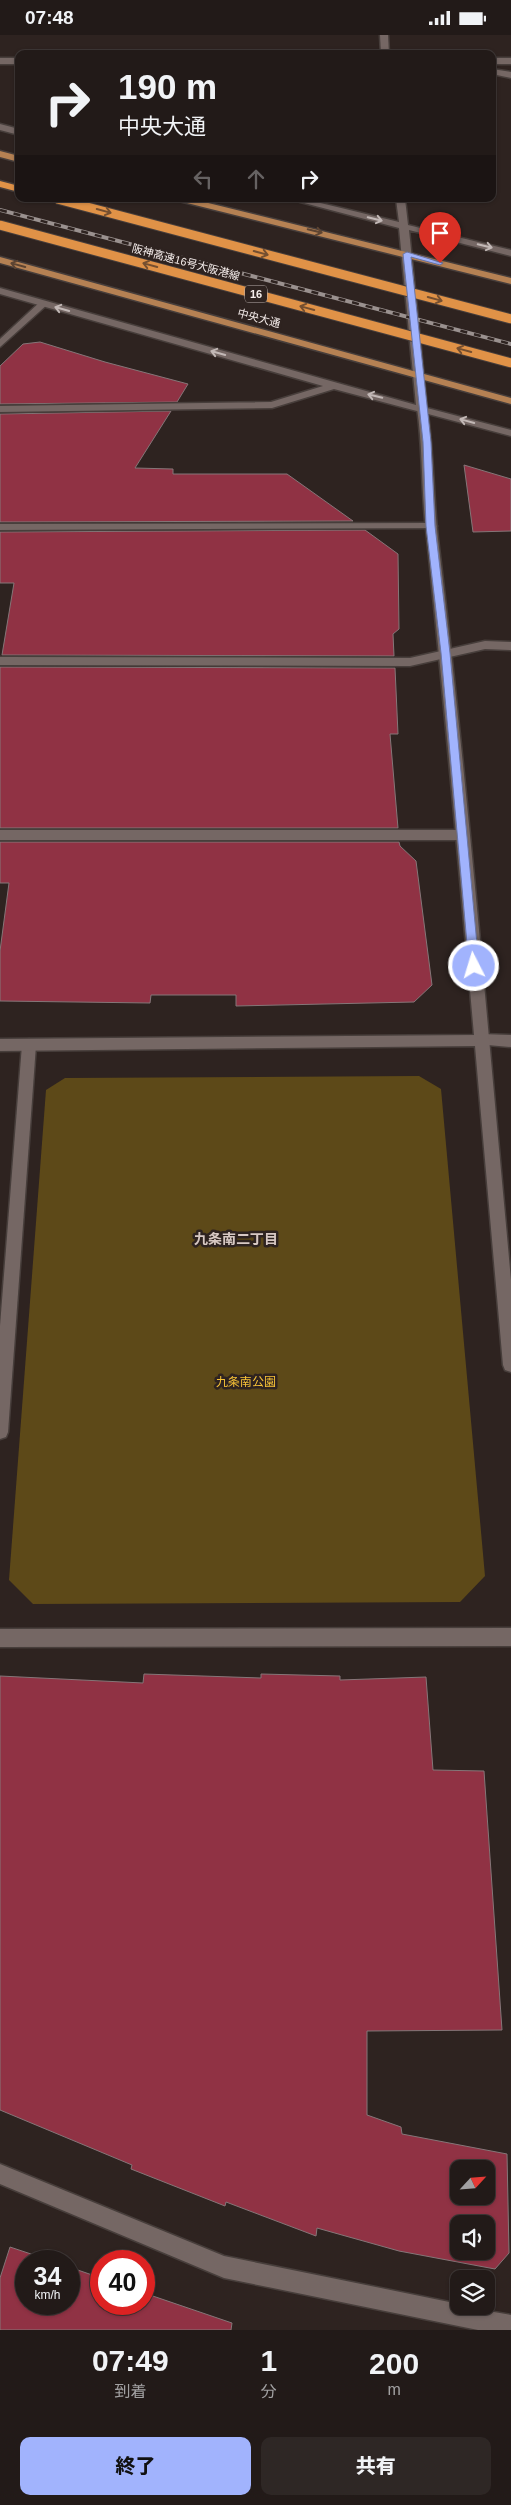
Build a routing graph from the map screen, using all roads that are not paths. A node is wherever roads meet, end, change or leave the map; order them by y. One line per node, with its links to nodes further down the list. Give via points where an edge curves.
1 (384, 35): 2 (street)
2 (385, 50)
3 (0, 61): 4 (street)
4 (15, 61)
5 (496, 61): 6 (street)
6 (511, 61)
7 (496, 72): 8 (street)
8 (511, 75)
9 (0, 127): 10 (street)
10 (15, 130)
11 (0, 154): 12 (main road)
12 (15, 158)
13 (0, 184): 14 (highway)
14 (15, 188)
15 (68, 202): 27 (highway, one-way to 27, bridge)
16 (194, 202): 22 (main road, one-way to 22)
17 (306, 202): 20 (street, one-way to 20)
18 (401, 202): 20 (street)
19 (0, 225): 29 (highway, 阪神高速16号大阪港線 / 16, one-way to 19, bridge)
20 (404, 226): 21 (street, one-way to 21); 22 (street)
21 (511, 253)
22 (407, 254): 24 (main road); 30 (street)
23 (0, 261): 30 (main road, 中央大通, one-way to 23)
24 (511, 281)
25 (0, 291): 26 (street)
26 (44, 303): 28 (street); 31 (street, one-way to 26)
27 (511, 319)
28 (0, 344)
29 (511, 363)
30 (420, 375): 32 (main road, 中央大通); 33 (street)
31 (334, 386): 33 (street, one-way to 31); 34 (street, via 272,405)
32 (511, 401)
33 (422, 408): 35 (street, one-way to 33); 36 (street)
34 (0, 409)
35 (511, 433)
36 (431, 526): 37 (street); 39 (street)
37 (0, 527)
38 (511, 646): 39 (street, via 484,645)
39 (446, 653): 40 (street, via 410,662); 42 (street)
40 (0, 661)
41 (0, 835): 42 (street)
42 (461, 835): 43 (street)
43 (481, 1040): 44 (street); 46 (street); 47 (street)
44 (511, 1041)
45 (0, 1045): 46 (street)
46 (29, 1045): 48 (street)
47 (511, 1365)
48 (0, 1433)
49 (511, 1637): 50 (street)
50 (0, 1638)
51 (0, 2174): 52 (street, via 224,2267)
52 (511, 2326)

